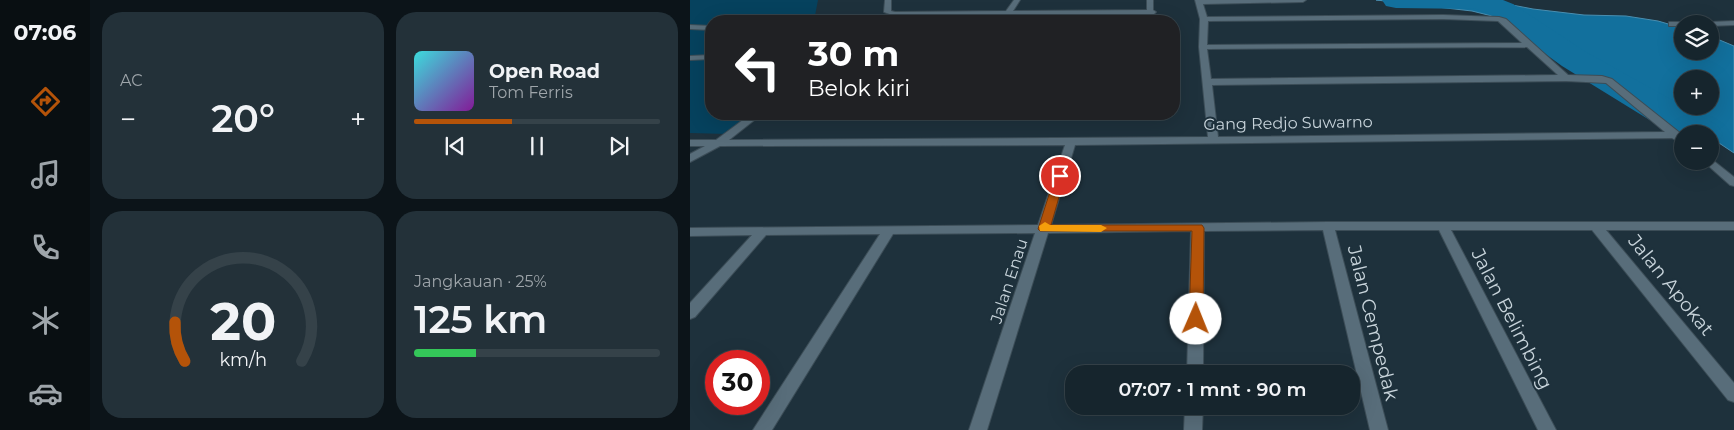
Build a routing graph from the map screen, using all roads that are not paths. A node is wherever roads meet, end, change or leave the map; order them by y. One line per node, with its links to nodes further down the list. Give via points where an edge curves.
1 (888, 0): 8 (street, via 888,12)
2 (1017, 0): 9 (street)
3 (1150, 0): 6 (street)
4 (1303, 0): 5 (street)
5 (1198, 1): 11 (street)
6 (1152, 12): 7 (street); 10 (street)
7 (1070, 13): 9 (street)
8 (895, 14): 9 (street)
9 (1007, 14)
10 (1151, 15)
11 (1204, 20): 18 (street, via 1495,19 1503,21); 19 (street)
12 (1719, 24): 13 (street)
13 (1734, 24)
14 (690, 27): 15 (street)
15 (701, 28): 16 (street); 17 (street)
16 (705, 28)
17 (690, 33)
18 (1528, 45): 19 (street); 22 (street)
19 (1203, 47): 23 (street)
20 (690, 58): 21 (street)
21 (705, 58)
22 (1566, 78): 23 (street); 25 (street, via 1610,81)
23 (1206, 82): 27 (street)
24 (749, 120): 30 (street)
25 (1674, 134)
26 (1674, 138): 27 (street, Gang Redjo Suwarno)
27 (1213, 140): 28 (street, Gang Redjo Suwarno)
28 (1071, 142): 30 (street, Gang Redjo Suwarno); 39 (street, Jalan Enau)
29 (690, 143): 30 (street, Gang Redjo Suwarno)
30 (718, 143): 31 (street)
31 (690, 160)
32 (1719, 170): 33 (street)
33 (1734, 183)
34 (1595, 225): 36 (street); 37 (street); 45 (street, Jalan Apokat)
35 (1328, 226): 36 (street); 38 (street); 50 (street, Jalan Cempedak)
36 (1442, 226): 51 (street, Jalan Belimbing)
37 (1734, 226)
38 (1198, 228): 39 (street); 44 (street)
39 (1044, 229): 40 (street); 48 (street, Jalan Enau)
40 (889, 230): 42 (street); 47 (street)
41 (690, 232): 42 (street)
42 (762, 232): 43 (street)
43 (690, 313)
44 (1195, 365)
45 (1734, 395)
46 (1194, 415): 49 (street)
47 (762, 430)
48 (978, 430)
49 (1193, 430)
50 (1379, 430)
51 (1547, 430)

